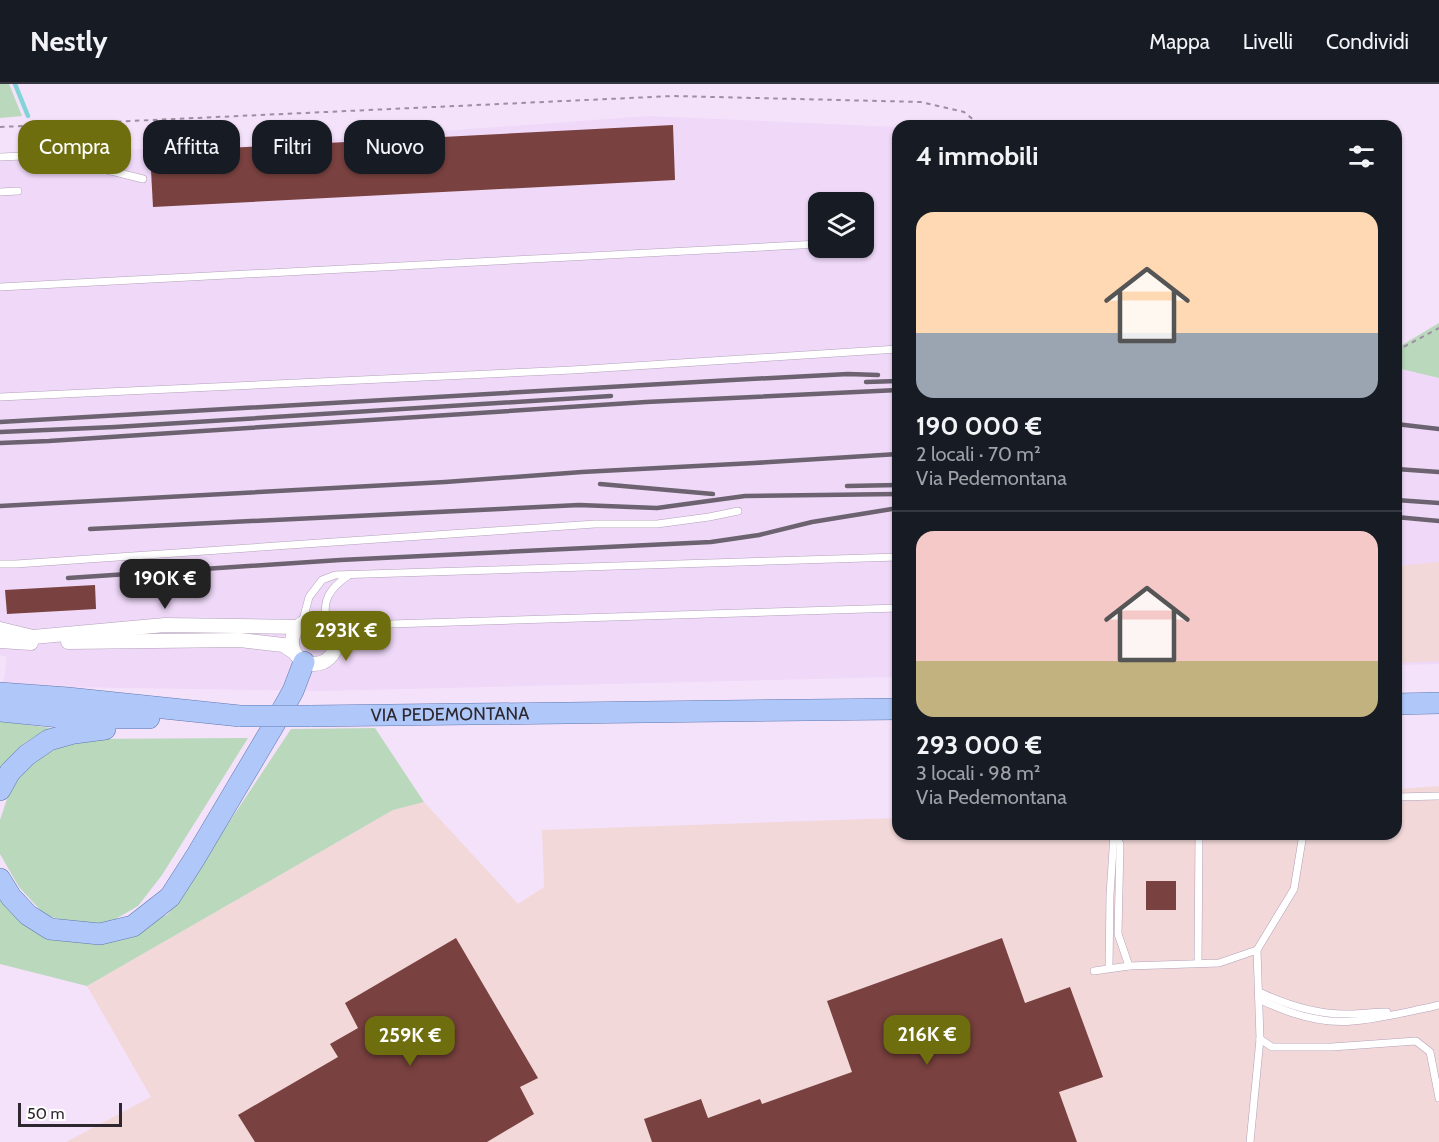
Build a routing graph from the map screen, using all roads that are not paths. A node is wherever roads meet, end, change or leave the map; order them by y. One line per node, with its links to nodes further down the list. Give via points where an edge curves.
1 (0, 157): 2 (lane, via 47,155)
2 (143, 179)
3 (18, 191): 4 (lane)
4 (0, 192)
5 (808, 245): 6 (lane)
6 (0, 286)
7 (892, 349): 8 (lane, via 572,370)
8 (0, 397)
9 (738, 511): 12 (lane, via 657,524 595,524)
10 (892, 557): 14 (lane)
11 (0, 564): 12 (lane)
12 (16, 564): 13 (lane)
13 (0, 568)
14 (349, 575): 16 (lane, via 322,580 309,597); 18 (lane, via 329,593 324,613)
15 (892, 608): 18 (lane, via 359,625)
16 (300, 625): 17 (street, via 165,626 33,637); 18 (street, via 321,621); 20 (street, via 292,637)
17 (0, 629)
18 (331, 630): 20 (street, via 335,650 326,661 312,664)
19 (0, 641): 20 (street, via 240,640 283,645)
20 (299, 657): 35 (main road, via 293,691 189,868 170,897 133,926 100,934 50,929 28,915)
21 (0, 693): 26 (main road)
22 (1402, 704): 23 (main road)
23 (1439, 704)
24 (892, 709): 26 (main road, VIA PEDEMONTANA, bridge)
25 (0, 711): 27 (main road, VIA PEDEMONTANA, via 70,718)
26 (240, 716): 27 (main road, VIA PEDEMONTANA)
27 (206, 717): 28 (main road, via 74,733 49,740 10,772)
28 (0, 790)
29 (1439, 796): 30 (lane)
30 (1402, 797)
31 (1114, 840): 39 (lane)
32 (1118, 840): 38 (lane, via 1118,934)
33 (1198, 840): 37 (lane)
34 (1302, 840): 36 (lane, via 1294,889)
35 (0, 879)
36 (1257, 950): 37 (lane, via 1219,963); 41 (lane)
37 (1198, 963): 38 (lane)
38 (1129, 966): 39 (lane)
39 (1109, 968): 40 (lane)
40 (1094, 971)
41 (1259, 996): 42 (lane, via 1319,1013 1404,1012); 43 (lane)
42 (1439, 1005)
43 (1260, 1039): 44 (lane, via 1272,1047 1416,1041 1430,1052); 45 (lane)
44 (1439, 1098)
45 (1250, 1142)

